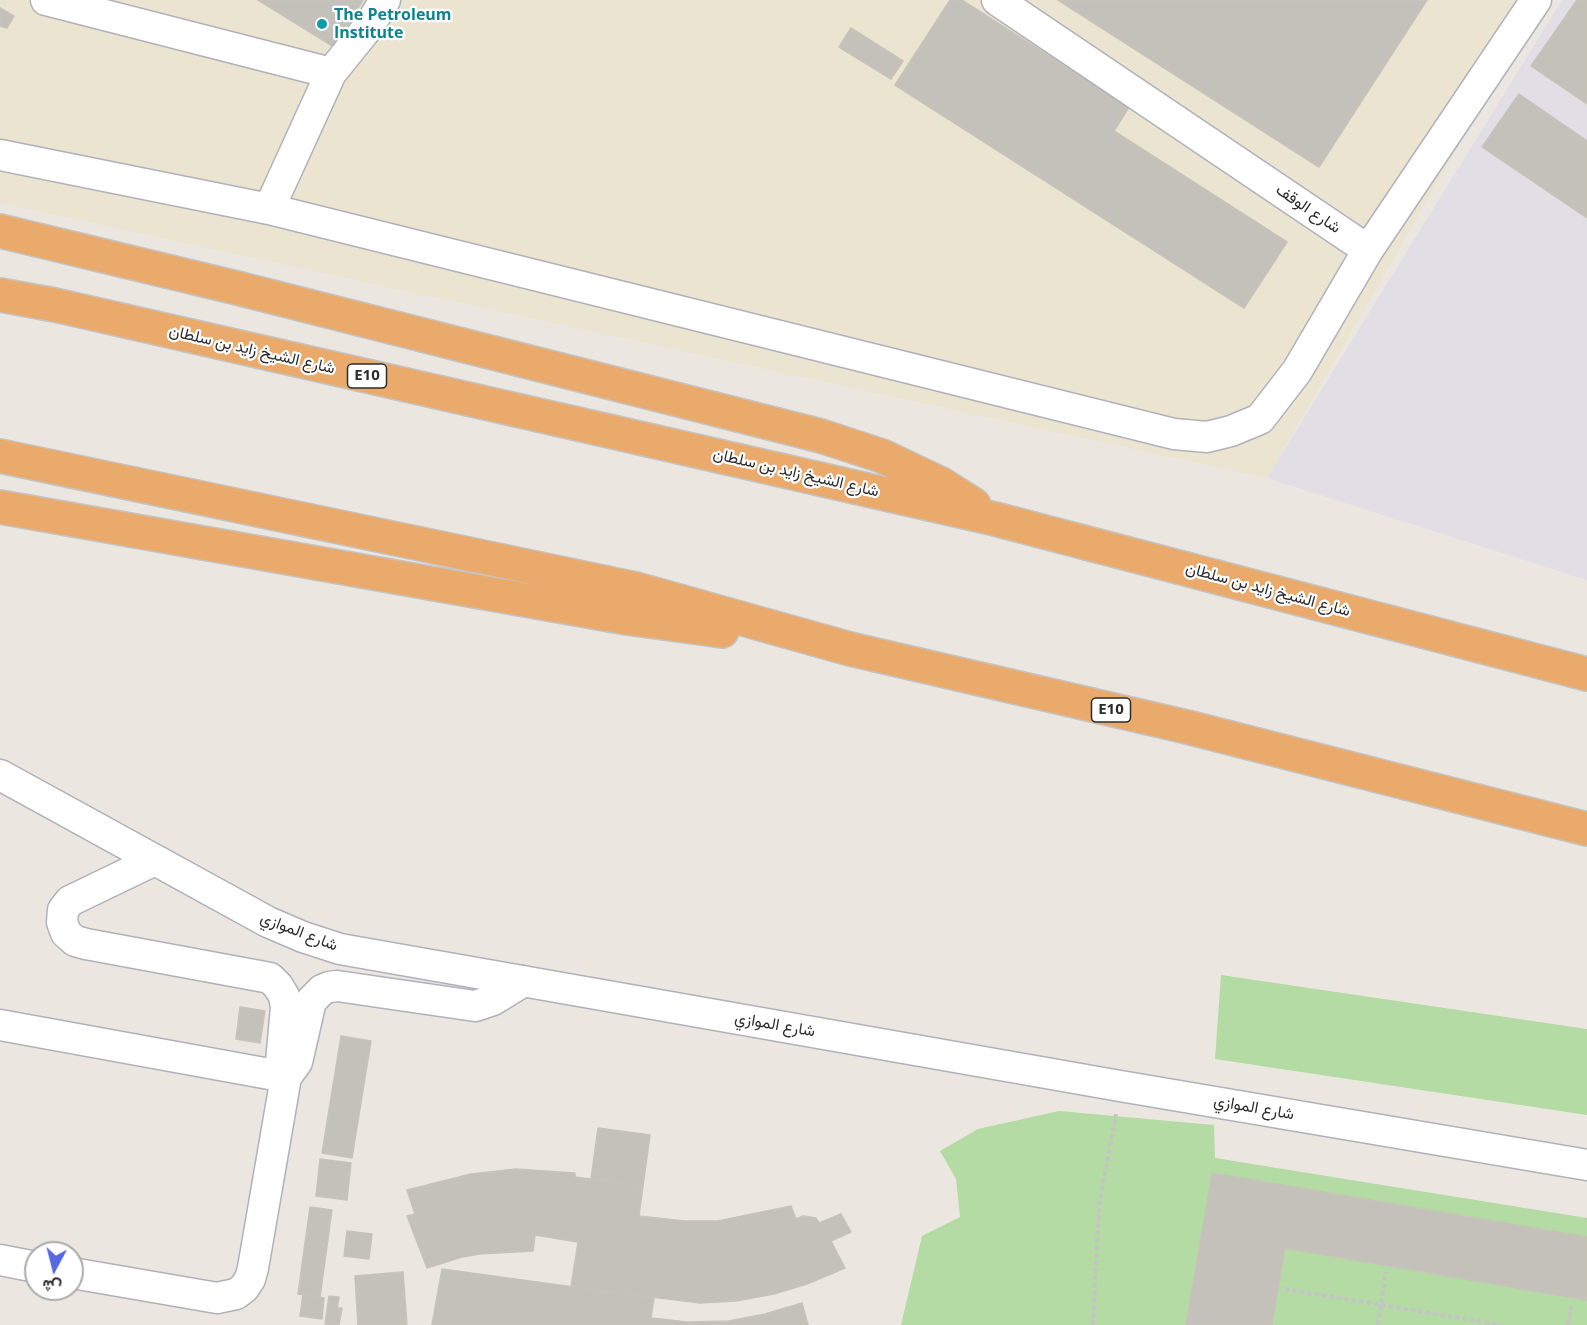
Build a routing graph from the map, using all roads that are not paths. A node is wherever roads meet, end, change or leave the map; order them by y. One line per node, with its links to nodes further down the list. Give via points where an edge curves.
1 (46, 0): 5 (street)
2 (385, 0): 5 (street)
3 (997, 0): 9 (street, شارع الوقف)
4 (1536, 0): 9 (street)
5 (331, 73): 7 (street)
6 (0, 155): 7 (street)
7 (269, 209): 9 (street, via 1174,434 1254,400 1297,370)
8 (0, 231): 13 (highway, via 821,436 882,456 941,484)
9 (1368, 250)
10 (0, 295): 13 (highway, شارع الشيخ زايد بن سلطان / E10)
11 (0, 456): 14 (highway, E10, via 636,589)
12 (0, 507): 14 (highway, via 627,618)
13 (995, 519): 15 (highway, شارع الشيخ زايد بن سلطان / E10)
14 (850, 649): 17 (highway, E10, via 1187,727)
15 (1587, 674)
16 (0, 776): 18 (street, شارع الموازي)
17 (1587, 828)
18 (155, 860): 19 (street, شارع الموازي, via 303,937 340,949); 21 (street, via 70,901 63,910 66,933 86,944 270,978 284,996 286,1007 281,1062)
19 (524, 981): 21 (street, via 475,1006 329,987 311,1001 297,1062); 22 (street, شارع الموازي)
20 (0, 1025): 21 (street)
21 (286, 1077): 25 (street, via 253,1268 244,1288 218,1298)
22 (1587, 1165)
23 (0, 1260): 24 (street)
24 (24, 1265)
25 (84, 1275)

